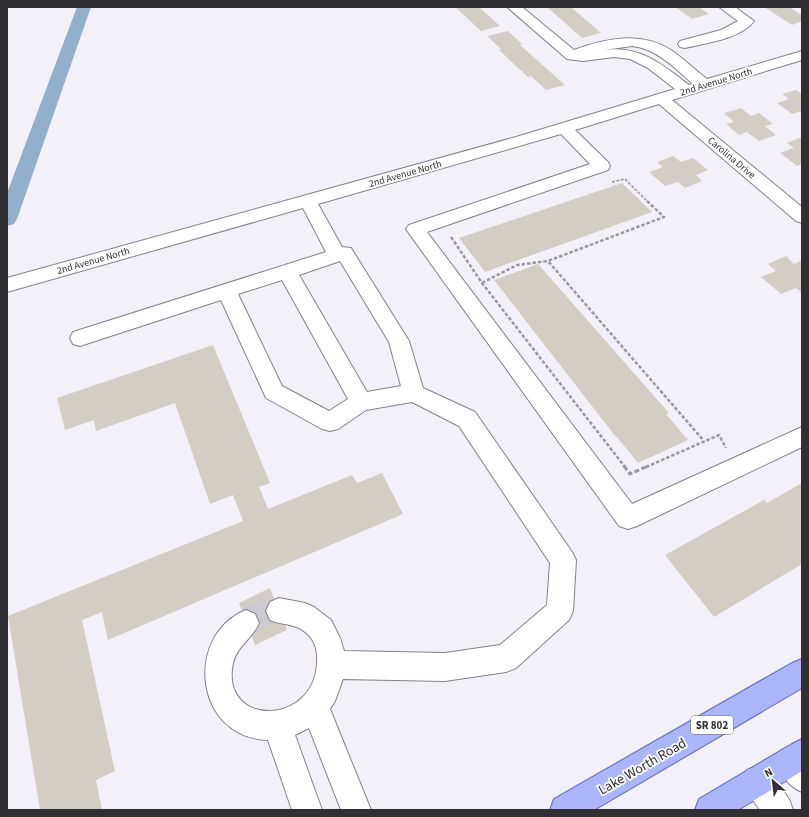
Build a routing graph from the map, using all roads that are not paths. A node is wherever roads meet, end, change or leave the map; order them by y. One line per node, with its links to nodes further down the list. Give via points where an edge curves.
1 (514, 7): 5 (street)
2 (726, 7): 3 (street, via 747,21 732,31)
3 (685, 44)
4 (802, 55): 6 (street, 2nd Avenue North)
5 (572, 56): 6 (street, via 591,48 621,43 646,45 662,52); 7 (street, via 585,58 628,53 654,65)
6 (704, 85): 7 (street, 2nd Avenue North)
7 (686, 90): 8 (street, 2nd Avenue North)
8 (661, 98): 9 (street, 2nd Avenue North); 11 (street, Carolina Drive)
9 (564, 128): 10 (street, 2nd Avenue North); 19 (street, via 602,166 415,229 628,518)
10 (307, 200): 12 (street); 14 (street, 2nd Avenue North)
11 (802, 217)
12 (337, 255): 13 (street); 17 (street, via 344,253 399,341)
13 (287, 271): 15 (street); 18 (street)
14 (7, 285)
15 (227, 291): 16 (street); 18 (street, via 274,392 330,422)
16 (80, 338)
17 (414, 393): 18 (street); 22 (street, via 468,419 563,560 560,611 506,658 445,667)
18 (361, 402)
19 (802, 436)
20 (279, 611): 22 (street, via 291,611 308,617 322,629 331,645)
21 (246, 623): 25 (street, via 237,629 225,646 218,665 219,686 226,704 239,718 258,726)
22 (333, 665): 24 (street, via 325,694)
23 (802, 673): 30 (main road, Lake Worth Road / SR 802)
24 (315, 707): 25 (street, via 298,720); 29 (street)
25 (278, 727): 28 (street)
26 (798, 764): 27 (main road)
27 (758, 781): 31 (main road); 32 (street)
28 (307, 810)
29 (356, 810)
30 (565, 810)
31 (710, 810)
32 (778, 810)

